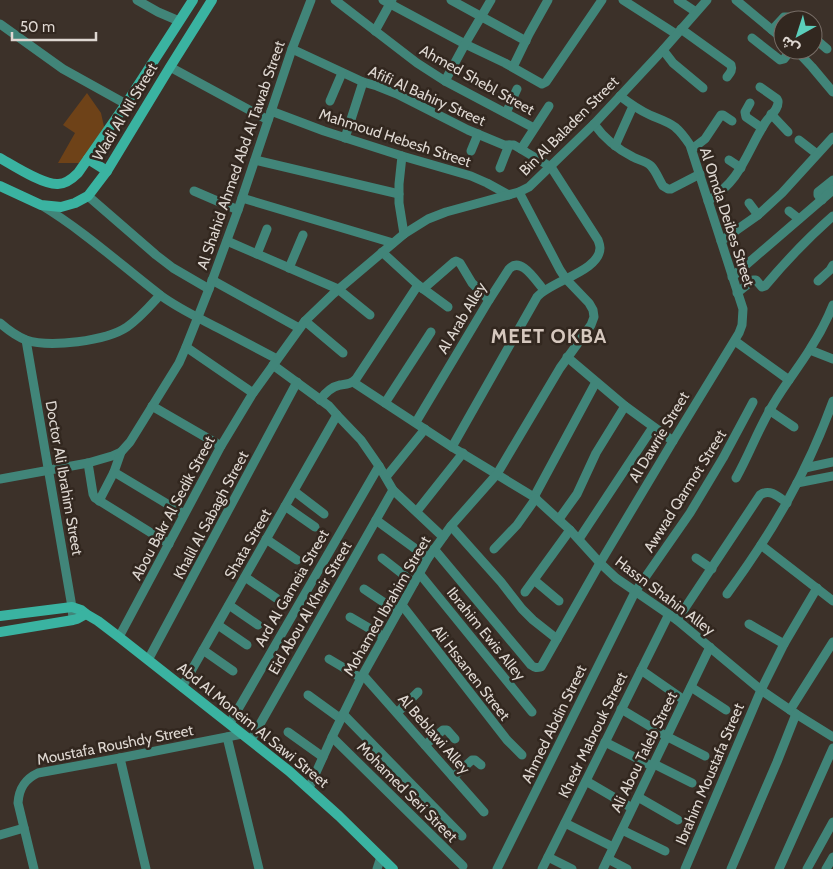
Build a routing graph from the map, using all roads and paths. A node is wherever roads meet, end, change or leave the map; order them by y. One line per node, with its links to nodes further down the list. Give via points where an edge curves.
1 (137, 0): 17 (street)
2 (193, 0): 17 (main road, Wadi Al Nil Street)
3 (212, 0): 31 (main road, Wadi Al Nil Street)
4 (311, 0): 26 (street, Al Shahid Ahmed Abd Al Tawab Street)
5 (335, 0): 20 (street, Ahmed Shebl Street)
6 (451, 0): 16 (street)
7 (491, 0): 16 (street)
8 (548, 0): 23 (street)
9 (602, 0): 32 (street, via 546,82 542,84)
10 (623, 0): 21 (street)
11 (678, 0): 15 (street)
12 (707, 0): 15 (street, Bin Al Baladen Street)
13 (736, 0): 19 (street)
14 (388, 1): 20 (street); 24 (street)
15 (696, 12): 21 (street, Bin Al Baladen Street)
16 (481, 16): 23 (street); 24 (street)
17 (179, 21): 44 (main road, Wadi Al Nil Street)
18 (0, 24): 44 (street, via 63,69)
19 (772, 30)
20 (376, 31): 35 (street, Ahmed Shebl Street)
21 (679, 31): 28 (street, Bin Al Baladen Street); 34 (street, via 731,65)
22 (752, 38): 29 (street)
23 (526, 41): 32 (street)
24 (465, 44): 32 (street); 35 (street)
25 (823, 46): 27 (street)
26 (292, 49): 33 (street, Afifi Al Bahiry Street); 49 (street, Al Shahid Ahmed Abd Al Tawab Street)
27 (827, 49)
28 (663, 50): 38 (street, via 673,63); 41 (street, Bin Al Baladen Street)
29 (773, 54)
30 (805, 60): 40 (street)
31 (170, 67): 49 (street, Mahmoud Hebesh Street); 73 (main road, Wadi Al Nil Street)
32 (513, 67)
33 (342, 73): 36 (street, Afifi Al Bahiry Street); 42 (street)
34 (727, 77)
35 (445, 81): 47 (street, Ahmed Shebl Street)
36 (363, 82): 55 (street, Afifi Al Bahiry Street, via 397,94); 56 (street)
37 (760, 87): 48 (street, via 778,101 778,107)
38 (703, 88)
39 (516, 89): 47 (street)
40 (833, 92)
41 (620, 96): 46 (street, Al Omda Deibes Street); 51 (street, Bin Al Baladen Street)
42 (330, 101)
43 (750, 103): 53 (street, via 745,112 746,118)
44 (126, 104): 67 (main road, Wadi Al Nil Street)
45 (549, 106): 52 (street)
46 (633, 106): 60 (street); 62 (street, Al Omda Deibes Street, via 676,127)
47 (506, 113): 52 (street, Ahmed Shebl Street)
48 (771, 114): 53 (street); 54 (street)
49 (269, 116): 56 (street, Mahmoud Hebesh Street); 68 (street, Al Shahid Ahmed Abd Al Tawab Street)
50 (732, 121): 62 (street, via 720,115 706,139)
51 (594, 124): 60 (street); 70 (street, Bin Al Baladen Street)
52 (534, 128): 61 (street)
53 (762, 128): 72 (street)
54 (788, 132)
55 (478, 134): 59 (street, Afifi Al Bahiry Street); 63 (street)
56 (345, 138): 65 (street, Mahmoud Hebesh Street)
57 (832, 139): 64 (street)
58 (799, 140): 64 (street)
59 (509, 145): 61 (street, Afifi Al Bahiry Street); 71 (street)
60 (615, 146): 74 (street, via 652,167 668,189)
61 (521, 149): 70 (street, Afifi Al Bahiry Street)
62 (692, 149): 74 (street, Al Omda Deibes Street)
63 (471, 151)
64 (817, 154): 90 (street, via 782,194)
65 (402, 156): 80 (street); 81 (street, Mahmoud Hebesh Street, via 471,176)
66 (0, 158): 67 (main road, Wadi Al Nil Street, via 48,183 59,184 70,181)
67 (88, 159): 73 (main road)
68 (254, 160): 80 (street); 83 (street, Al Shahid Ahmed Abd Al Tawab Street)
69 (729, 160): 72 (street)
70 (551, 167): 79 (street, Bin Al Baladen Street, via 530,187); 104 (street, via 600,248 592,263)
71 (500, 168)
72 (741, 168): 85 (street, via 728,186)
73 (107, 171): 82 (main road, Wadi Al Nil Street)
74 (700, 174): 85 (street, Al Omda Deibes Street)
75 (833, 180): 84 (street, via 818,192)
76 (0, 186): 87 (main road)
77 (833, 190): 84 (street)
78 (194, 191): 88 (street)
79 (519, 192): 81 (street, Bin Al Baladen Street); 104 (street)
80 (399, 194): 94 (street)
81 (509, 195): 94 (street, Bin Al Baladen Street, via 446,212)
82 (88, 196): 87 (main road, Wadi Al Nil Street, via 61,207); 106 (street, via 156,256 179,272)
83 (242, 198): 88 (street, Al Shahid Ahmed Abd Al Tawab Street); 98 (street)
84 (822, 200): 92 (street)
85 (708, 201): 97 (street, Al Omda Deibes Street)
86 (749, 203): 90 (street)
87 (41, 205): 111 (street, via 74,226)
88 (238, 210): 96 (street, Al Shahid Ahmed Abd Al Tawab Street)
89 (789, 211): 92 (street)
90 (758, 215): 97 (street)
91 (833, 216): 110 (street, via 765,286 753,280)
92 (798, 219): 103 (street)
93 (267, 229): 100 (street)
94 (404, 234): 98 (street, Bin Al Baladen Street)
95 (303, 235): 101 (street)
96 (227, 241): 100 (street); 106 (street, Al Shahid Ahmed Abd Al Tawab Street)
97 (720, 241): 103 (street, Al Omda Deibes Street)
98 (393, 243): 99 (street, Bin Al Baladen Street)
99 (382, 252): 107 (street); 108 (street, Bin Al Baladen Street)
100 (257, 254): 101 (street)
101 (289, 268): 108 (street)
102 (832, 269): 105 (street)
103 (732, 277): 110 (street, Al Omda Deibes Street)
104 (566, 279): 109 (street); 126 (street, Mohamed Ibrahim Street, via 589,303 594,317)
105 (818, 281)
106 (211, 285): 116 (street, Al Shahid Ahmed Abd Al Tawab Street); 118 (street)
107 (421, 287): 112 (street, via 456,261); 114 (street); 131 (street)
108 (338, 289): 115 (street); 118 (street, Bin Al Baladen Street)
109 (544, 290): 112 (street, Al Arab Alley, via 518,264 509,269); 148 (street, via 537,297)
110 (737, 293): 119 (street, Al Omda Deibes Street, via 743,309)
111 (160, 295): 116 (street); 121 (street, via 126,328 108,336 53,343)
112 (489, 300): 142 (street, Al Arab Alley)
113 (833, 305): 124 (street)
114 (448, 307)
115 (370, 316)
116 (197, 318): 123 (street, Al Shahid Ahmed Abd Al Tawab Street); 128 (street, via 240,339)
117 (0, 324): 121 (street)
118 (302, 325): 125 (street); 128 (street, Bin Al Baladen Street)
119 (742, 325): 122 (street, Al Dawrie Street)
120 (430, 332): 137 (street)
121 (26, 340): 155 (street, Doctor Ali Ibrahim Street)
122 (735, 341): 129 (street); 146 (street, Al Dawrie Street)
123 (186, 347): 133 (street); 138 (street, Al Shahid Ahmed Abd Al Tawab Street)
124 (810, 350): 127 (street); 129 (street)
125 (343, 353)
126 (568, 357): 132 (street); 157 (street, Mohamed Ibrahim Street)
127 (833, 359)
128 (275, 362): 130 (street); 133 (street, Bin Al Baladen Street)
129 (788, 380): 140 (street)
130 (297, 382): 134 (street); 225 (street, Khalil Al Sabagh Street)
131 (353, 382): 134 (street, via 332,388); 137 (street, Hassn Shahin Alley)
132 (596, 382): 139 (street); 165 (street)
133 (253, 393): 147 (street, Abou Bakr Al Sedik Street)
134 (320, 400): 141 (street)
135 (833, 401): 154 (street)
136 (753, 402): 197 (street, Awwad Qarmot Street, via 694,506)
137 (385, 403): 142 (street, Hassn Shahin Alley)
138 (152, 406): 147 (street); 149 (street, Al Shahid Ahmed Abd Al Tawab Street)
139 (625, 406): 143 (street); 172 (street, via 596,453 577,494)
140 (769, 410): 144 (street); 160 (street)
141 (337, 415): 153 (street, via 361,440); 164 (street, Shata Street)
142 (416, 422): 145 (street, Hassn Shahin Alley)
143 (653, 427): 146 (street); 178 (street)
144 (794, 427)
145 (425, 429): 148 (street, Hassn Shahin Alley); 159 (street)
146 (672, 441): 188 (street, Al Dawrie Street)
147 (221, 446): 170 (street, Abou Bakr Al Sedik Street)
148 (452, 447): 150 (street, Hassn Shahin Alley)
149 (122, 452): 152 (street); 156 (street, Al Shahid Ahmed Abd Al Tawab Street)
150 (463, 453): 157 (street, Hassn Shahin Alley); 169 (street)
151 (833, 462): 154 (street)
152 (88, 463): 155 (street); 166 (street, via 93,494)
153 (379, 466): 159 (street); 241 (street, Ard Al Gameia Street)
154 (805, 468): 162 (street)
155 (49, 470): 161 (street); 203 (street, Doctor Ali Ibrahim Street)
156 (114, 472): 166 (street, Al Shahid Ahmed Abd Al Tawab Street); 170 (street)
157 (497, 474): 165 (street, Hassn Shahin Alley); 174 (street, Mohamed Ibrahim Street)
158 (833, 476): 162 (street)
159 (386, 477): 163 (street)
160 (736, 478)
161 (0, 479)
162 (797, 483): 167 (street)
163 (393, 490): 169 (street); 173 (street, Eid Abou Al Kheir Street)
164 (294, 491): 168 (street, Shata Street); 171 (street)
165 (535, 497): 172 (street, Hassn Shahin Alley); 183 (street, via 517,525)
166 (98, 501): 180 (street)
167 (787, 503): 181 (street); 189 (street, via 770,492 760,495)
168 (286, 506): 175 (street); 179 (street, Shata Street)
169 (416, 511): 177 (street)
170 (184, 514): 180 (street, Abou Bakr Al Sedik Street)
171 (324, 514)
172 (559, 519): 176 (street, Hassn Shahin Alley)
173 (376, 520): 185 (street); 245 (street, Eid Abou Al Kheir Street)
174 (450, 526): 177 (street, Mohamed Ibrahim Street); 217 (street, via 522,609)
175 (315, 527)
176 (570, 530): 178 (street, Hassn Shahin Alley); 192 (street)
177 (443, 537): 182 (street, Mohamed Ibrahim Street)
178 (579, 539): 188 (street, Hassn Shahin Alley)
179 (266, 540): 187 (street); 191 (street, Shata Street)
180 (169, 544): 215 (street, Abou Bakr Al Sedik Street)
181 (761, 546): 194 (street); 198 (street)
182 (434, 549): 185 (street, Mohamed Ibrahim Street); 217 (street, Al Dawrie Street, via 534,667 543,664)
183 (494, 549)
184 (382, 558): 193 (street)
185 (428, 558): 190 (street, Mohamed Ibrahim Street)
186 (696, 558): 189 (street)
187 (297, 560)
188 (600, 563): 197 (street, Hassn Shahin Alley); 217 (street, Al Dawrie Street)
189 (712, 569): 210 (street)
190 (419, 573): 193 (street, Mohamed Ibrahim Street); 237 (street, Ibrahim Ewis Alley)
191 (245, 577): 199 (street); 202 (street, Shata Street)
192 (534, 580): 196 (street); 200 (street)
193 (414, 583): 204 (street, Mohamed Ibrahim Street)
194 (817, 588): 201 (street); 219 (street, Ibrahim Moustafa Street)
195 (364, 589): 204 (street, Ali Hssanen Street)
196 (525, 592)
197 (635, 592): 206 (street, Hassn Shahin Alley); 284 (street, Ahmed Abdin Street)
198 (726, 594)
199 (276, 598)
200 (559, 601)
201 (833, 601)
202 (229, 605): 212 (street, Shata Street); 213 (street)
203 (72, 607): 205 (main road, Abd Al Moneim Al Sawi Street); 207 (main road); 209 (street, Doctor Ali Ibrahim Street)
204 (400, 609): 216 (street, Mohamed Ibrahim Street); 252 (street, Ali Hssanen Street)
205 (86, 614): 209 (main road); 215 (main road, Abd Al Moneim Al Sawi Street)
206 (668, 614): 210 (street, Hassn Shahin Alley); 226 (street, Khedr Mabrouk Street)
207 (0, 616)
208 (350, 616): 216 (street)
209 (73, 620): 214 (main road)
210 (677, 620): 221 (street, Hassn Shahin Alley)
211 (749, 624): 219 (street)
212 (218, 625): 220 (street); 222 (street, Shata Street)
213 (258, 625)
214 (0, 632)
215 (119, 637): 225 (main road, Abd Al Moneim Al Sawi Street)
216 (384, 637): 228 (street, Mohamed Ibrahim Street)
217 (557, 639)
218 (833, 642): 223 (street)
219 (784, 644): 231 (street, Ibrahim Moustafa Street)
220 (247, 645)
221 (710, 647): 230 (street, Ali Abou Taleb Street); 231 (street, Hassn Shahin Alley)
222 (204, 650): 227 (street); 229 (street, Shata Street)
223 (829, 655): 238 (street)
224 (329, 659): 228 (street, Al Beblawi Alley)
225 (148, 660): 229 (main road, Abd Al Moneim Al Sawi Street)
226 (641, 670): 234 (street); 235 (street, Khedr Mabrouk Street)
227 (233, 671)
228 (362, 676): 239 (street, Al Beblawi Alley); 240 (street, Mohamed Ibrahim Street)
229 (182, 686): 241 (main road, Abd Al Moneim Al Sawi Street)
230 (691, 687): 234 (street, Ali Abou Taleb Street); 236 (street)
231 (761, 690): 238 (street, Hassn Shahin Alley); 289 (street, Ibrahim Moustafa Street)
232 (418, 692): 239 (street)
233 (308, 695): 240 (street)
234 (684, 700): 243 (street, Ali Abou Taleb Street)
235 (621, 709): 243 (street); 249 (street, Khedr Mabrouk Street)
236 (726, 710)
237 (532, 712)
238 (793, 712): 247 (street, Hassn Shahin Alley); 290 (street, via 777,762)
239 (397, 713): 250 (street, Al Beblawi Alley)
240 (342, 717): 246 (street, Mohamed Ibrahim Street); 271 (street)
241 (230, 724): 245 (main road, Abd Al Moneim Al Sawi Street)
242 (288, 732): 254 (street)
243 (666, 736): 253 (street); 256 (street, Ali Abou Taleb Street)
244 (227, 737): 245 (street, Moustafa Roushdy Street); 255 (street, Moustafa Roushdy Street); 281 (street)
245 (247, 737): 261 (main road, Abd Al Moneim Al Sawi Street)
246 (332, 737): 254 (street, Mohamed Ibrahim Street); 278 (street, Mohamed Seri Street)
247 (833, 737)
248 (455, 739): 250 (street, via 443,730)
249 (605, 742): 256 (street); 259 (street, Khedr Mabrouk Street)
250 (425, 745): 258 (street, Al Beblawi Alley)
251 (833, 748): 291 (street)
252 (522, 755)
253 (705, 756)
254 (323, 757): 261 (street, Mohamed Ibrahim Street)
255 (120, 758): 268 (street, Moustafa Roushdy Street, via 31,776 19,795); 280 (street)
256 (653, 765): 260 (street); 262 (street, Ali Abou Taleb Street)
257 (481, 766): 258 (street, via 472,760)
258 (453, 777): 264 (street, Al Beblawi Alley)
259 (586, 781): 263 (street); 267 (street, Khedr Mabrouk Street)
260 (692, 783)
261 (308, 788): 274 (main road, Abd Al Moneim Al Sawi Street)
262 (638, 797): 263 (street, Ali Abou Taleb Street); 265 (street)
263 (632, 808): 269 (street, Ali Abou Taleb Street)
264 (484, 812)
265 (678, 820)
266 (833, 822): 292 (street)
267 (565, 823): 272 (street); 275 (street, Khedr Mabrouk Street)
268 (24, 828): 270 (street); 279 (street, Moustafa Roushdy Street)
269 (622, 830): 272 (street, Ali Abou Taleb Street); 273 (street)
270 (0, 835)
271 (462, 836)
272 (613, 847): 277 (street, Ali Abou Taleb Street)
273 (665, 852)
274 (381, 857): 282 (street); 283 (main road, Abd Al Moneim Al Sawi Street)
275 (548, 857): 285 (street, Khedr Mabrouk Street); 286 (street)
276 (833, 857): 293 (street)
277 (608, 859): 287 (street, Ali Abou Taleb Street); 288 (street)
278 (463, 866)
279 (34, 869)
280 (146, 869)
281 (259, 869)
282 (377, 869)
283 (393, 869)
284 (497, 869)
285 (542, 869)
286 (572, 869)
287 (603, 869)
288 (627, 869)
289 (685, 869)
290 (730, 869)
291 (779, 869)
292 (807, 869)
293 (826, 869)

